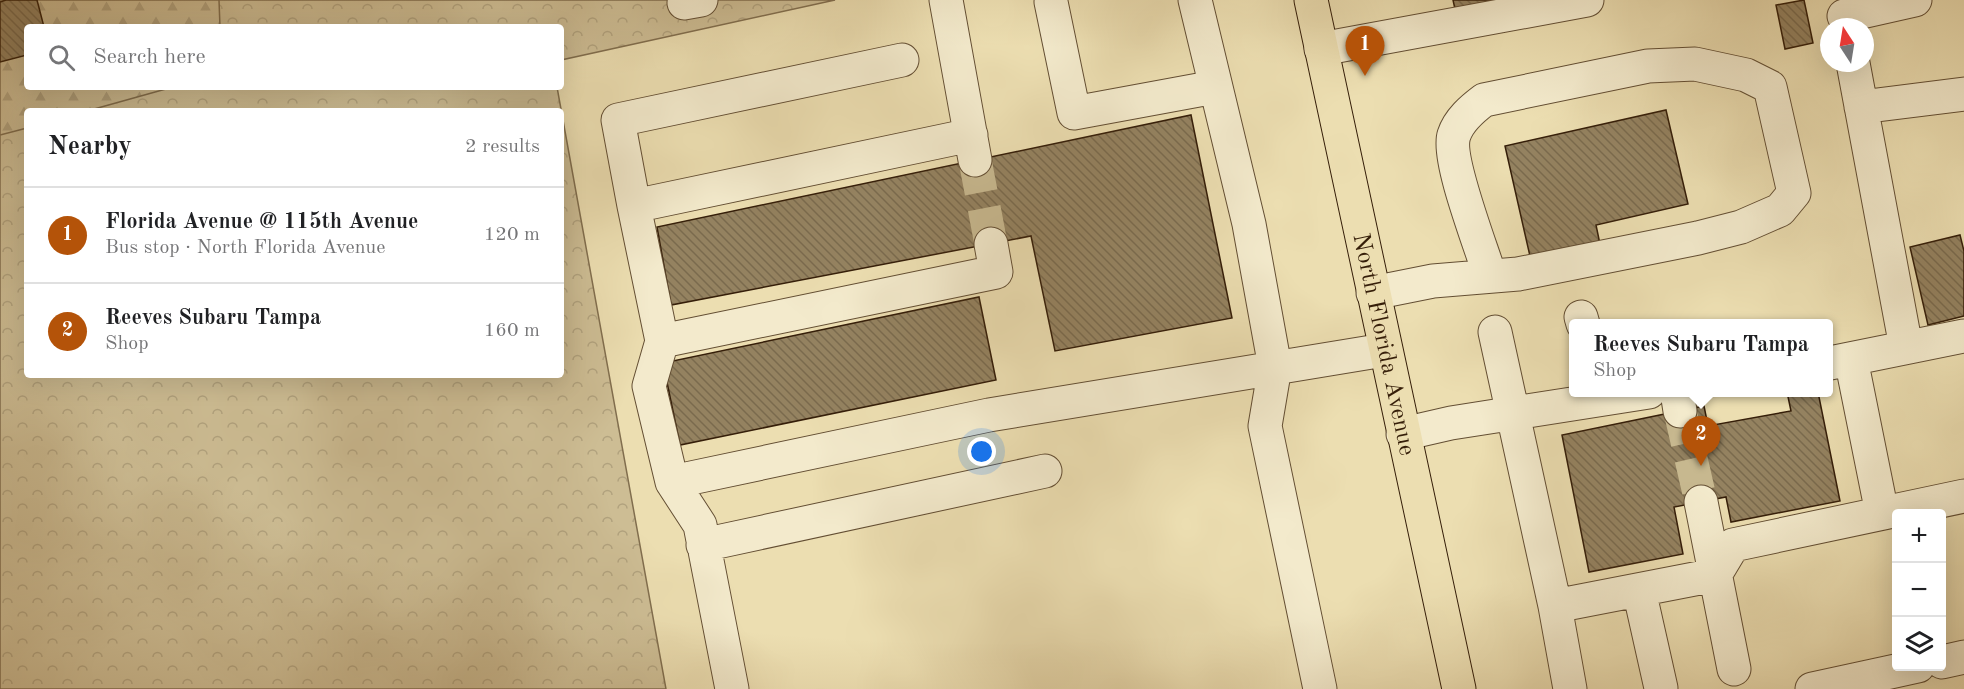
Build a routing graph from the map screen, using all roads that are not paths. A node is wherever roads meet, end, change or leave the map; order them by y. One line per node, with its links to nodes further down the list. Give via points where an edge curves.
1 (946, 0): 14 (lane, via 973,148)
2 (1195, 0): 11 (lane)
3 (1311, 0): 8 (main road, North Florida Avenue)
4 (1587, 0): 8 (lane)
5 (1915, 0): 7 (lane)
6 (1051, 2): 11 (lane, via 1074,113)
7 (1844, 14)
8 (1321, 49): 17 (main road, North Florida Avenue)
9 (902, 60): 14 (lane, via 618,120)
10 (1855, 72): 13 (lane)
11 (1215, 87): 24 (lane, via 1249,224)
12 (1964, 94): 13 (lane)
13 (1861, 107): 21 (lane)
14 (634, 206): 20 (lane)
15 (991, 244): 20 (lane, via 996,272)
16 (1490, 276): 16 (lane, via 1518,274 1698,238 1741,227 1780,210 1794,193 1770,87 1746,75 1695,64 1648,66 1484,100 1469,112 1453,136 1457,171); 17 (lane, via 1433,280)
17 (1373, 293): 22 (main road, North Florida Avenue)
18 (1495, 332): 26 (lane)
19 (1964, 336): 21 (lane)
20 (662, 341): 29 (lane, via 649,386)
21 (1906, 348): 23 (lane)
22 (1384, 350): 24 (lane); 27 (main road, North Florida Avenue)
23 (1840, 361): 32 (lane)
24 (1275, 367): 29 (lane, via 989,415); 43 (lane, via 1265,426)
25 (1597, 397): 26 (lane)
26 (1514, 413): 27 (lane); 36 (lane)
27 (1403, 434): 44 (main road, North Florida Avenue)
28 (1045, 471): 33 (lane)
29 (672, 482): 33 (lane, via 700,525)
30 (1964, 496): 32 (lane)
31 (1701, 502): 34 (lane)
32 (1882, 513): 34 (lane, via 1733,545)
33 (703, 545): 42 (lane)
34 (1715, 575): 35 (lane); 39 (lane)
35 (1639, 590): 36 (lane); 41 (lane)
36 (1555, 606): 45 (lane)
37 (1964, 657): 38 (lane)
38 (1946, 661)
39 (1734, 669)
40 (1895, 671): 46 (lane)
41 (1661, 688)
42 (732, 689)
43 (1320, 689)
44 (1459, 689)
45 (1570, 689)
46 (1812, 689)

